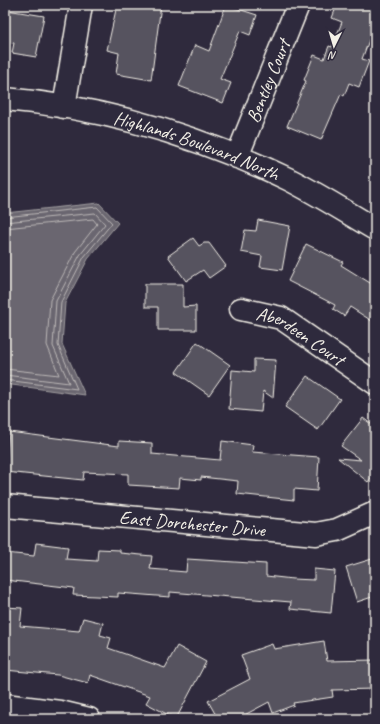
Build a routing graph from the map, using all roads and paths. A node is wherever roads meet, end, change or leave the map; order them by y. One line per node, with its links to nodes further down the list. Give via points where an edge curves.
1 (81, 5): 4 (street)
2 (298, 5): 5 (street, Bentley Court)
3 (5, 98): 4 (street, Highlands Boulevard North)
4 (64, 106): 5 (street, Highlands Boulevard North, via 195,140)
5 (237, 157): 6 (street, Highlands Boulevard North, via 288,180)
6 (375, 229)
7 (241, 309): 8 (street, Aberdeen Court, via 281,318)
8 (375, 383)
9 (5, 506): 10 (street, East Dorchester Drive, via 316,534 337,530)
10 (375, 514)
11 (5, 705): 12 (street, via 60,712)
12 (89, 719)

